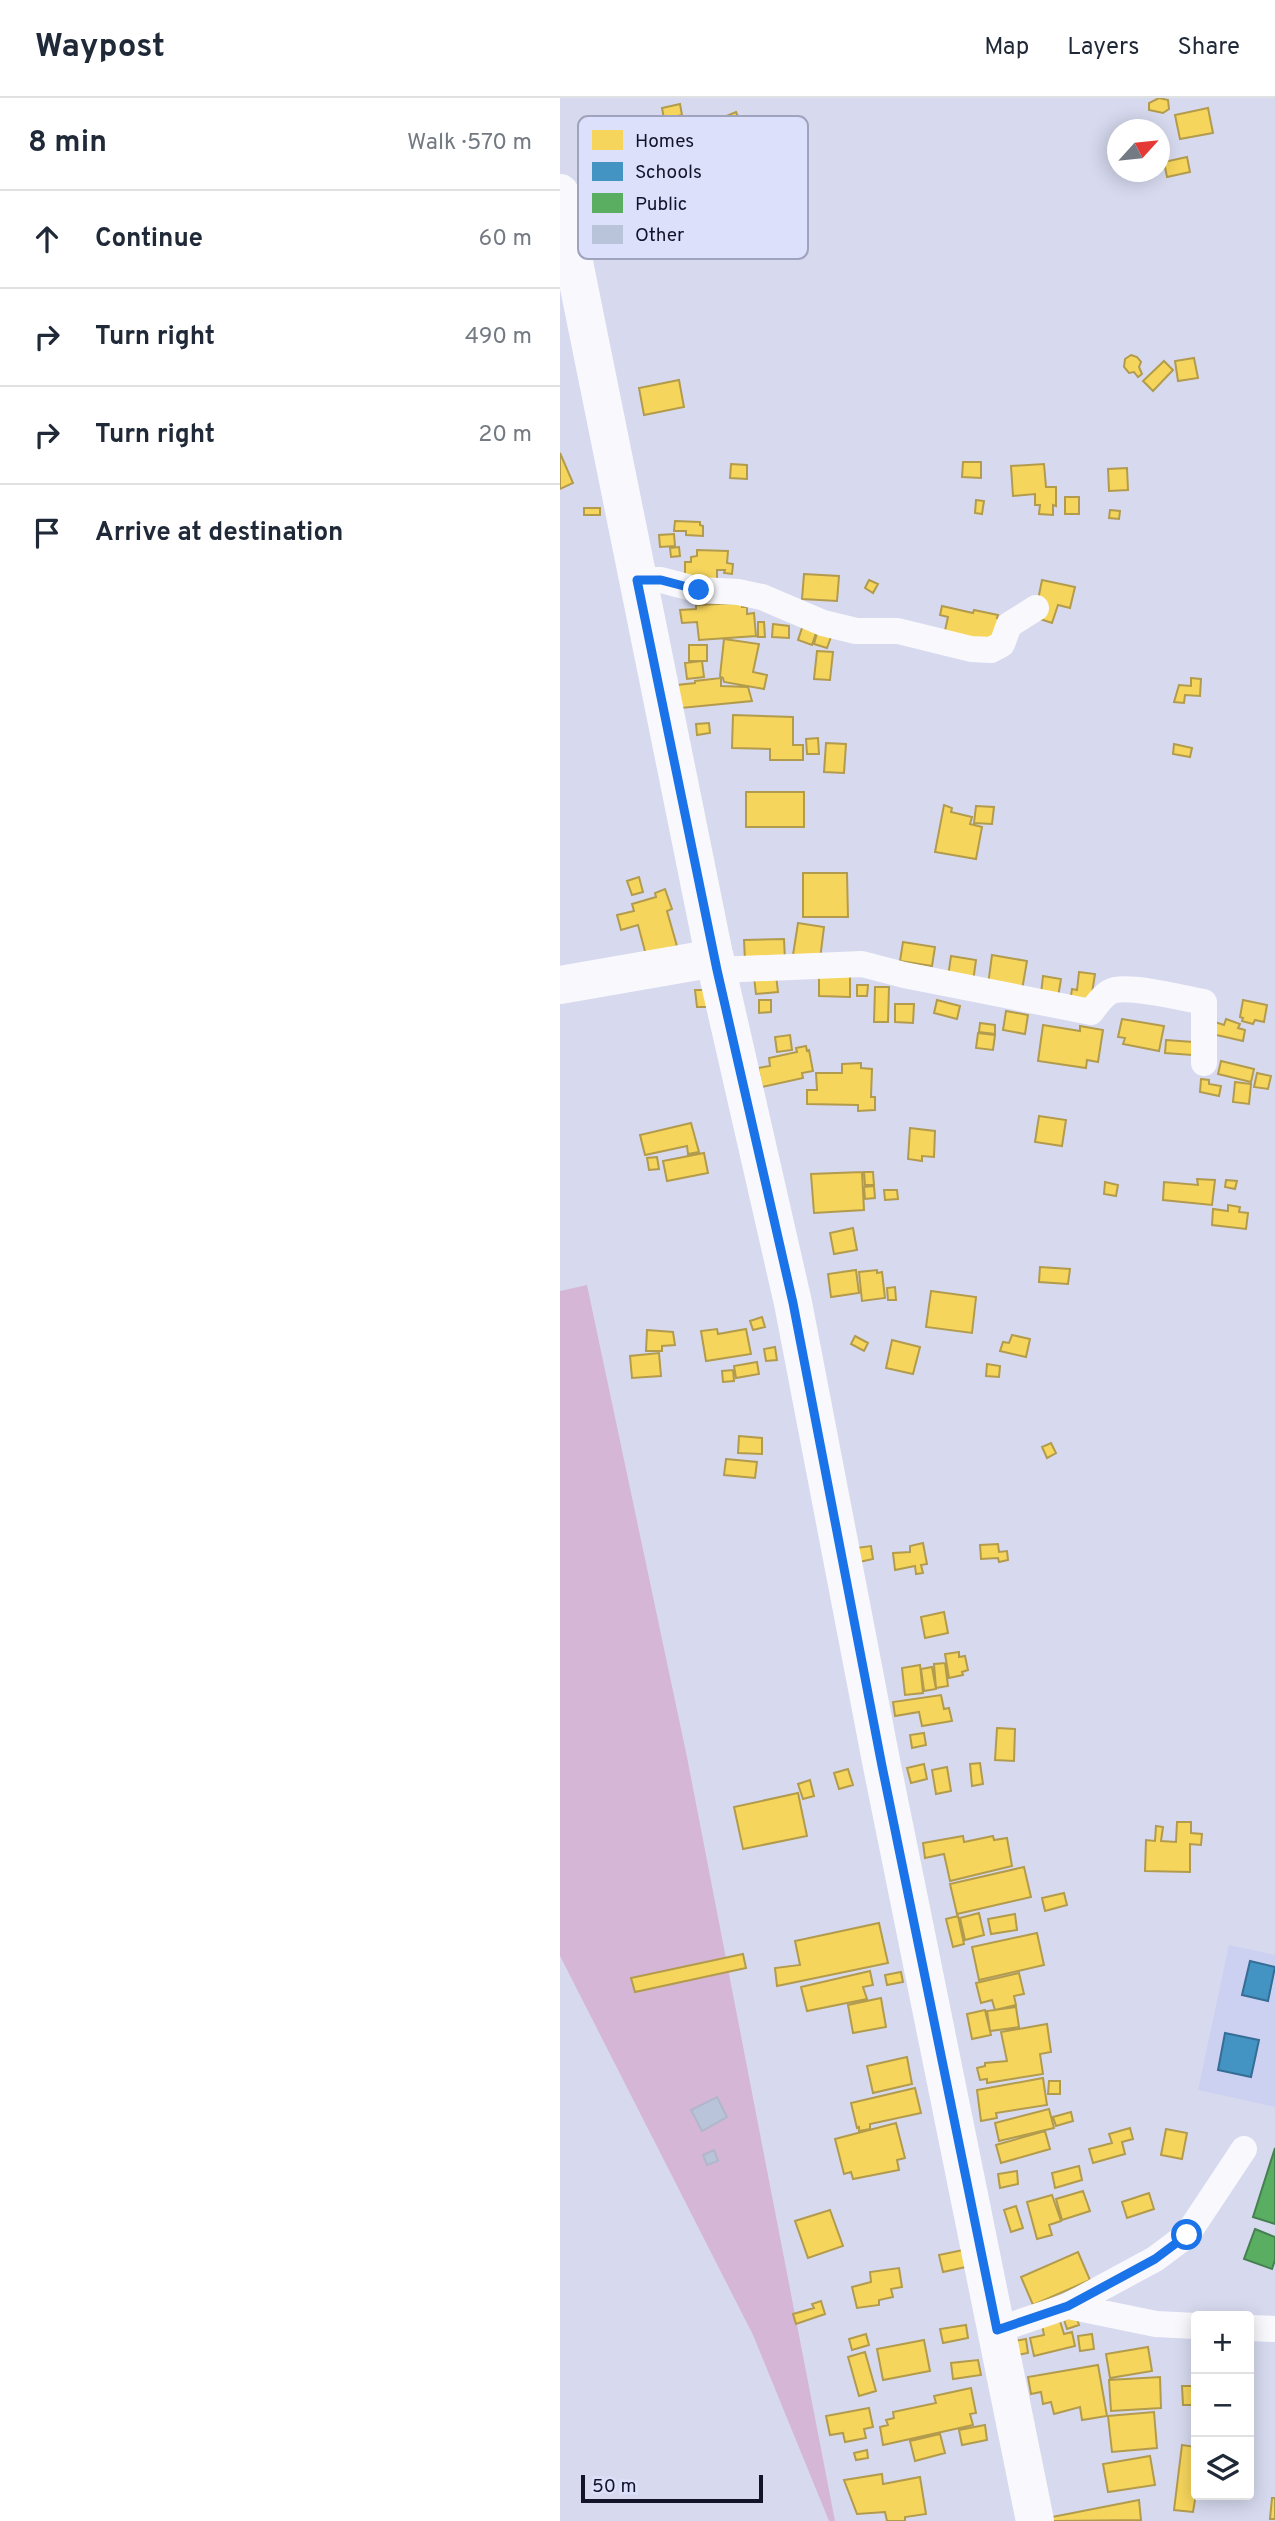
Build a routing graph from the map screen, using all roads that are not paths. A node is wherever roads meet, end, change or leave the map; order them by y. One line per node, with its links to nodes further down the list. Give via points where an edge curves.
1 (560, 193): 2 (main road)
2 (637, 580): 3 (street, via 738,592 856,631 898,631 971,649 991,650 1002,644 1009,625); 4 (main road)
3 (1036, 608)
4 (716, 964): 5 (main road); 6 (street, via 862,964 1091,1012 1114,990 1204,1002); 12 (main road, via 793,1303)
5 (560, 985)
6 (1204, 1063)
7 (1244, 2149): 8 (street, via 1187,2235 1155,2259)
8 (1068, 2306): 9 (street, via 1156,2325); 12 (street)
9 (1191, 2326)
10 (1254, 2328): 11 (street)
11 (1275, 2329)
12 (997, 2330): 13 (main road)
13 (1035, 2521)

